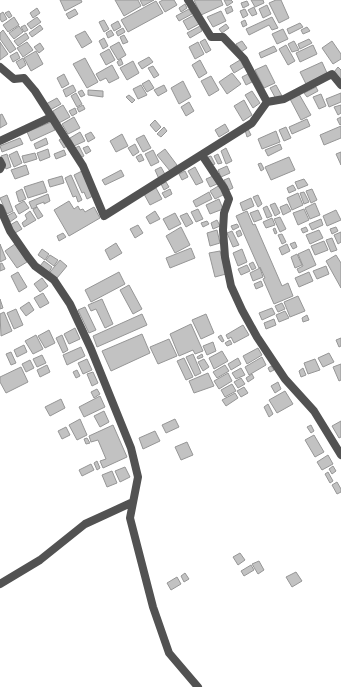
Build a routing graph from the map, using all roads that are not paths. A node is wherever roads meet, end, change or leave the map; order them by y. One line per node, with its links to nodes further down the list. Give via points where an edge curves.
1 (188, 0): 4 (street, via 211,36 223,37 244,59)
2 (0, 67): 5 (street, via 14,79 24,78)
3 (341, 84): 4 (street, via 332,74 284,99)
4 (267, 102): 7 (street, via 252,123)
5 (50, 117): 6 (street); 7 (street, via 83,166 104,216)
6 (0, 142)
7 (202, 155): 11 (street, via 229,199 224,213 225,257 231,286 242,310 285,379 314,411)
8 (0, 161): 9 (street)
9 (0, 169)
10 (0, 208): 12 (street, via 10,232 28,257 35,266 54,280 70,304 91,349 131,448 138,477)
11 (341, 455)
12 (133, 502): 13 (street, via 85,524 40,560); 14 (street, via 130,518 153,607 169,653)
13 (0, 584)
14 (198, 687)

